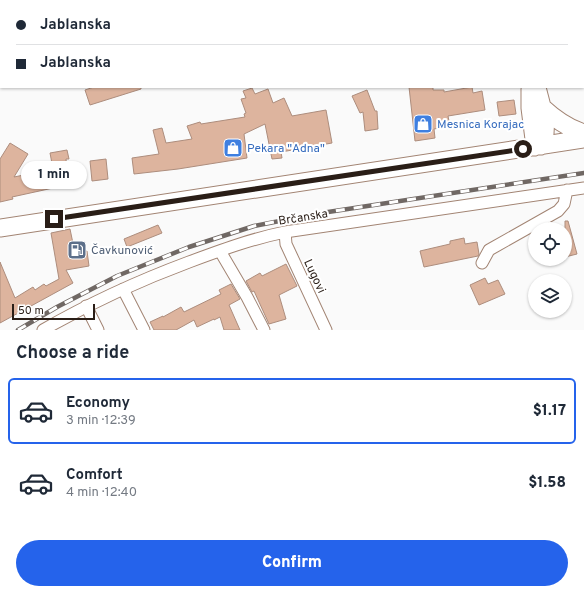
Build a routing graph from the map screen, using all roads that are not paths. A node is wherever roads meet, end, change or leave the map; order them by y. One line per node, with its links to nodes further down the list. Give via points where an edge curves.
1 (530, 88): 6 (main road, via 530,108)
2 (537, 88): 3 (main road)
3 (542, 107): 4 (main road, via 559,122); 6 (main road, via 544,140)
4 (584, 133)
5 (584, 139): 6 (main road)
6 (538, 146): 9 (main road)
7 (584, 188): 8 (street, Brčanska)
8 (567, 190): 10 (street, Brčanska); 12 (street, via 564,204 558,211 489,250)
9 (0, 228)
10 (285, 232): 11 (street, Brčanska, via 257,238); 19 (street, Lugovi, via 286,244)
11 (220, 251): 13 (street, Brčanska); 18 (street)
12 (482, 263)
13 (123, 289): 14 (street, Brčanska); 17 (street)
14 (86, 306): 15 (street, Brčanska); 16 (street)
15 (43, 330)
16 (98, 330)
17 (144, 330)
18 (264, 330)
19 (326, 330)

